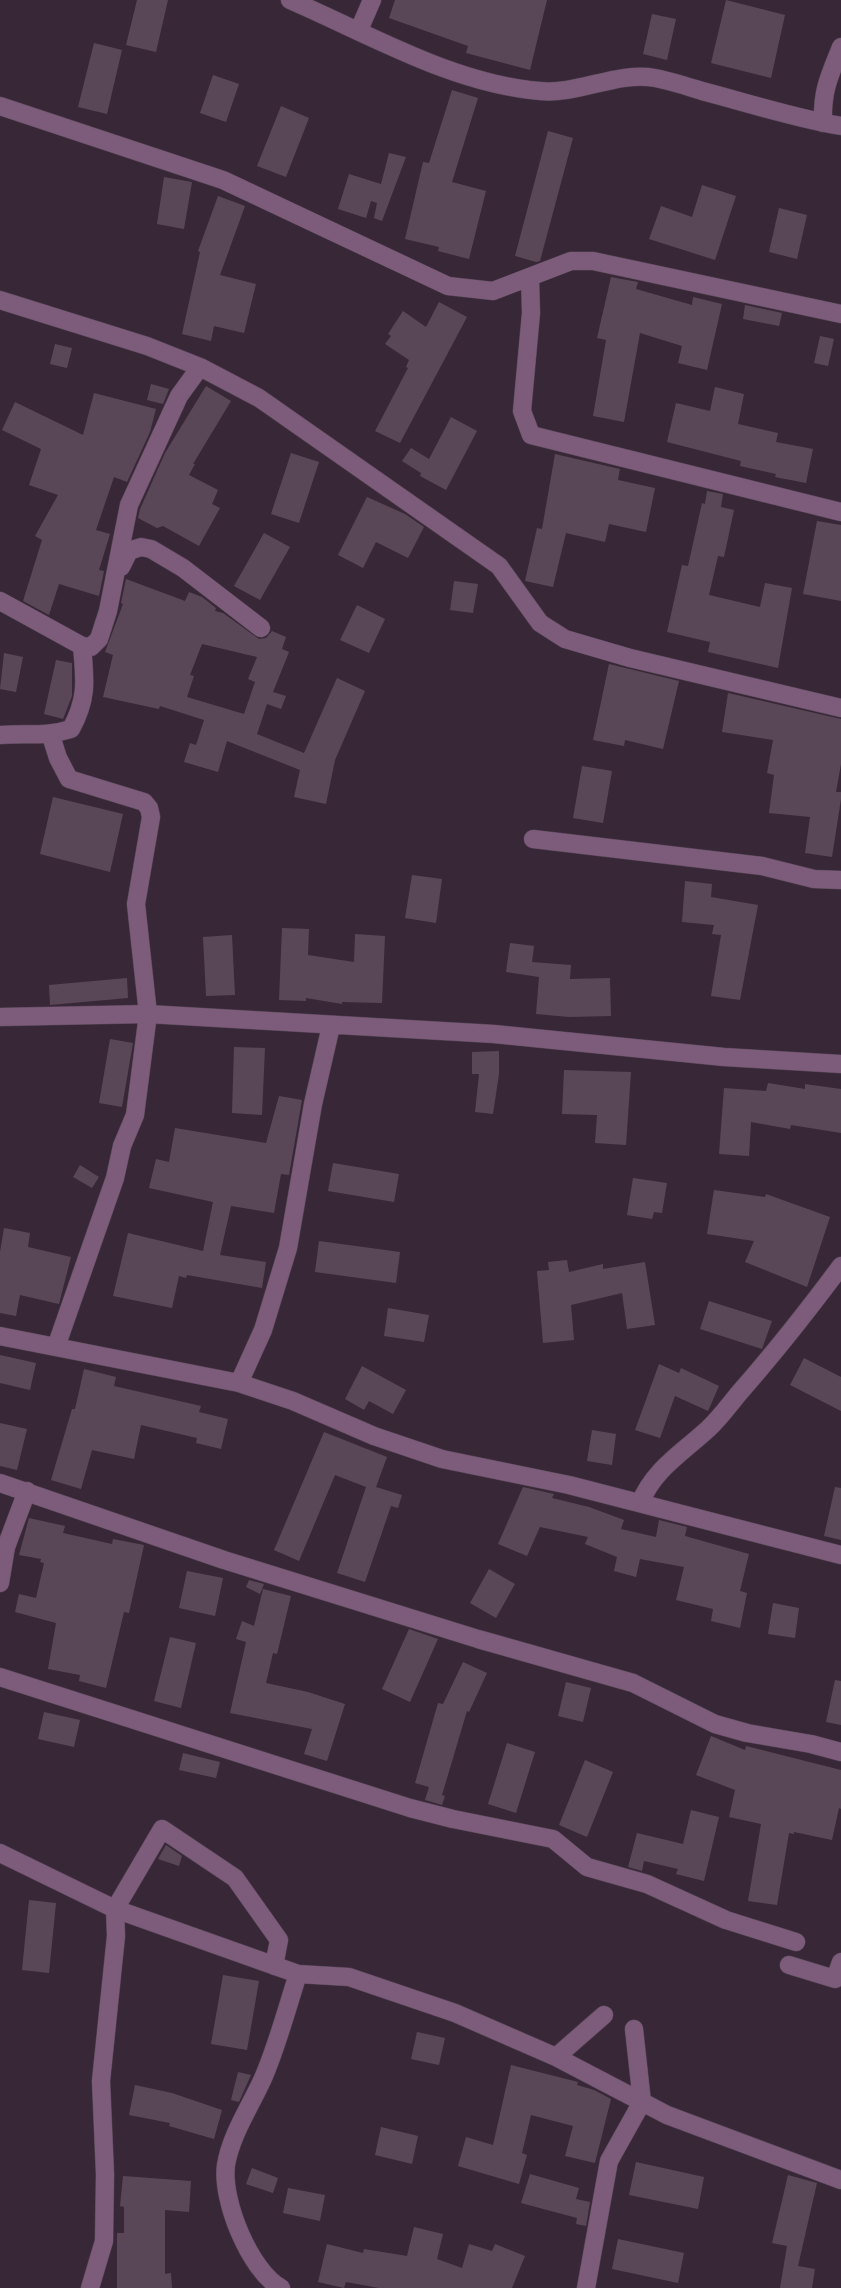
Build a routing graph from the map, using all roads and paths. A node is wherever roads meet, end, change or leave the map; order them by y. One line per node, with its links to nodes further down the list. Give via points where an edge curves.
1 (290, 0): 3 (street)
2 (372, 0): 3 (street)
3 (359, 30): 6 (street, via 418,58 486,82 542,92 654,77)
4 (841, 47): 6 (street, via 823,99)
5 (0, 106): 7 (street, via 223,180 449,286 493,291)
6 (832, 125)
7 (530, 278): 9 (street, via 571,261 593,261); 11 (street, via 522,411 531,435)
8 (0, 300): 10 (street)
9 (841, 314)
10 (200, 367): 12 (street, via 179,396 129,505); 16 (street, via 259,398 499,566 540,623 565,639)
11 (841, 512)
12 (115, 579): 14 (street, via 129,551 151,549); 15 (street, via 99,639 91,647)
13 (0, 601): 15 (street)
14 (261, 628)
15 (82, 646): 18 (street, via 86,686 81,711 71,729)
16 (841, 708)
17 (0, 735): 18 (street)
18 (51, 736): 21 (street, via 69,779 149,807 136,904)
19 (533, 839): 20 (street)
20 (841, 880)
21 (148, 1014): 22 (street); 23 (street); 27 (street, via 135,1115)
22 (0, 1017)
23 (331, 1026): 24 (street, via 495,1034 724,1057); 28 (street, via 288,1248 263,1330)
24 (841, 1060)
25 (841, 1266): 31 (street, via 786,1340 708,1429 655,1476)
26 (0, 1336): 27 (street)
27 (56, 1347): 28 (street)
28 (239, 1383): 31 (street, via 442,1459)
29 (0, 1483): 30 (street)
30 (27, 1491): 33 (street, via 6,1547); 35 (street, via 224,1560 633,1683 715,1724)
31 (640, 1503): 32 (street)
32 (841, 1555)
33 (0, 1583)
34 (0, 1677): 38 (street, via 410,1808 553,1839 587,1867 647,1884 726,1920)
35 (841, 1752)
36 (0, 1853): 37 (street)
37 (116, 1909): 41 (street); 41 (street, via 162,1829 235,1878 279,1940); 48 (street, via 101,2081 104,2241)
38 (796, 1942)
39 (841, 1962): 40 (street, via 835,1979)
40 (789, 1965)
41 (274, 1966): 42 (street)
42 (298, 1974): 45 (street, via 349,1977 455,2013); 49 (street, via 265,2074 226,2166 228,2199 246,2246 270,2282)
43 (604, 2015): 45 (street)
44 (634, 2029): 46 (street)
45 (556, 2057): 46 (street)
46 (642, 2102): 47 (street); 50 (street, via 609,2161)
47 (841, 2180)
48 (90, 2288)
49 (281, 2288)
50 (586, 2288)

